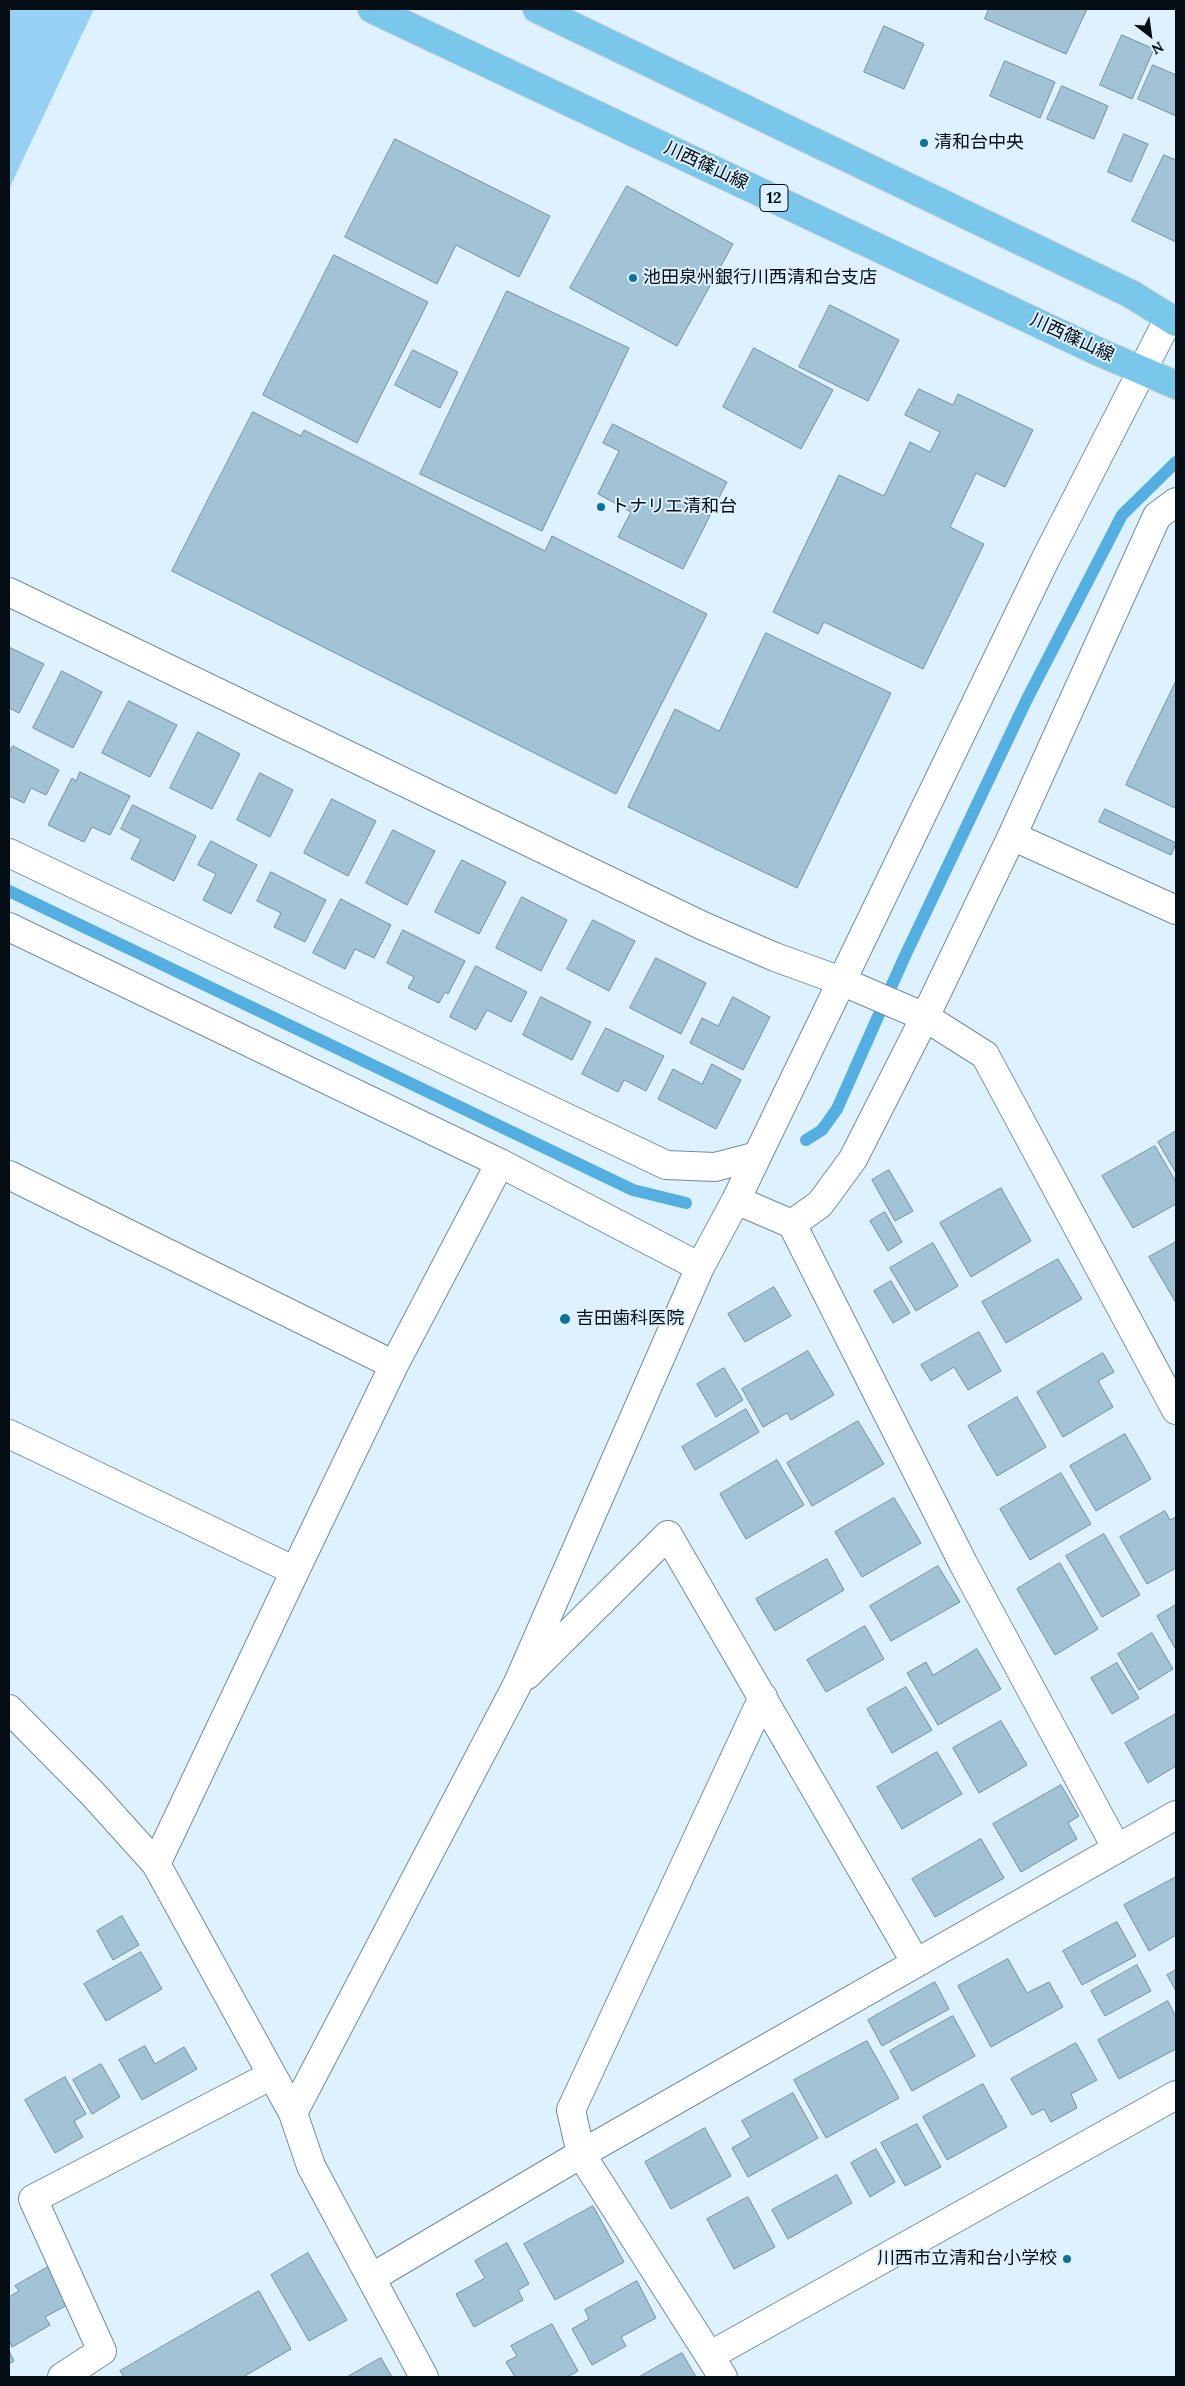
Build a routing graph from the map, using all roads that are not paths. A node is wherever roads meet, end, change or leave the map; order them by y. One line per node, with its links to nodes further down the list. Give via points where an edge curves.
1 (372, 9): 4 (main road, 川西篠山線 / 12)
2 (537, 9): 3 (main road, via 1131,294)
3 (1173, 320): 4 (street)
4 (1143, 370): 5 (main road, 川西篠山線 / 12); 12 (street, via 1046,560)
5 (1176, 385)
6 (1176, 502): 8 (street, via 1157,516)
7 (9, 592): 12 (street, via 703,926 775,958)
8 (1012, 836): 10 (street); 13 (street)
9 (9, 853): 14 (street, via 666,1165 715,1167)
10 (1176, 910)
11 (9, 926): 15 (street)
12 (852, 986): 13 (street); 14 (street)
13 (918, 1014): 18 (street, via 853,1159 820,1204); 21 (street, via 986,1055)
14 (757, 1156): 17 (street)
15 (500, 1163): 19 (street); 20 (street)
16 (9, 1175): 20 (street)
17 (736, 1200): 18 (street); 19 (street)
18 (792, 1224): 28 (street, via 964,1565)
19 (700, 1267): 24 (street)
20 (394, 1365): 23 (street)
21 (1176, 1410)
22 (9, 1434): 23 (street)
23 (295, 1570): 29 (street)
24 (517, 1685): 25 (street, via 668,1535); 33 (street)
25 (763, 1697): 30 (street); 34 (street, via 571,2110)
26 (9, 1708): 29 (street)
27 (1176, 1815): 28 (street)
28 (1117, 1849): 30 (street)
29 (156, 1864): 31 (street)
30 (916, 1964): 34 (street)
31 (272, 2075): 33 (street); 37 (street, via 33,2199 102,2351)
32 (1176, 2095): 36 (street)
33 (293, 2113): 35 (street, via 311,2166)
34 (581, 2154): 35 (street); 36 (street)
35 (371, 2278): 38 (street)
36 (717, 2366)
37 (62, 2377)
38 (424, 2377)

